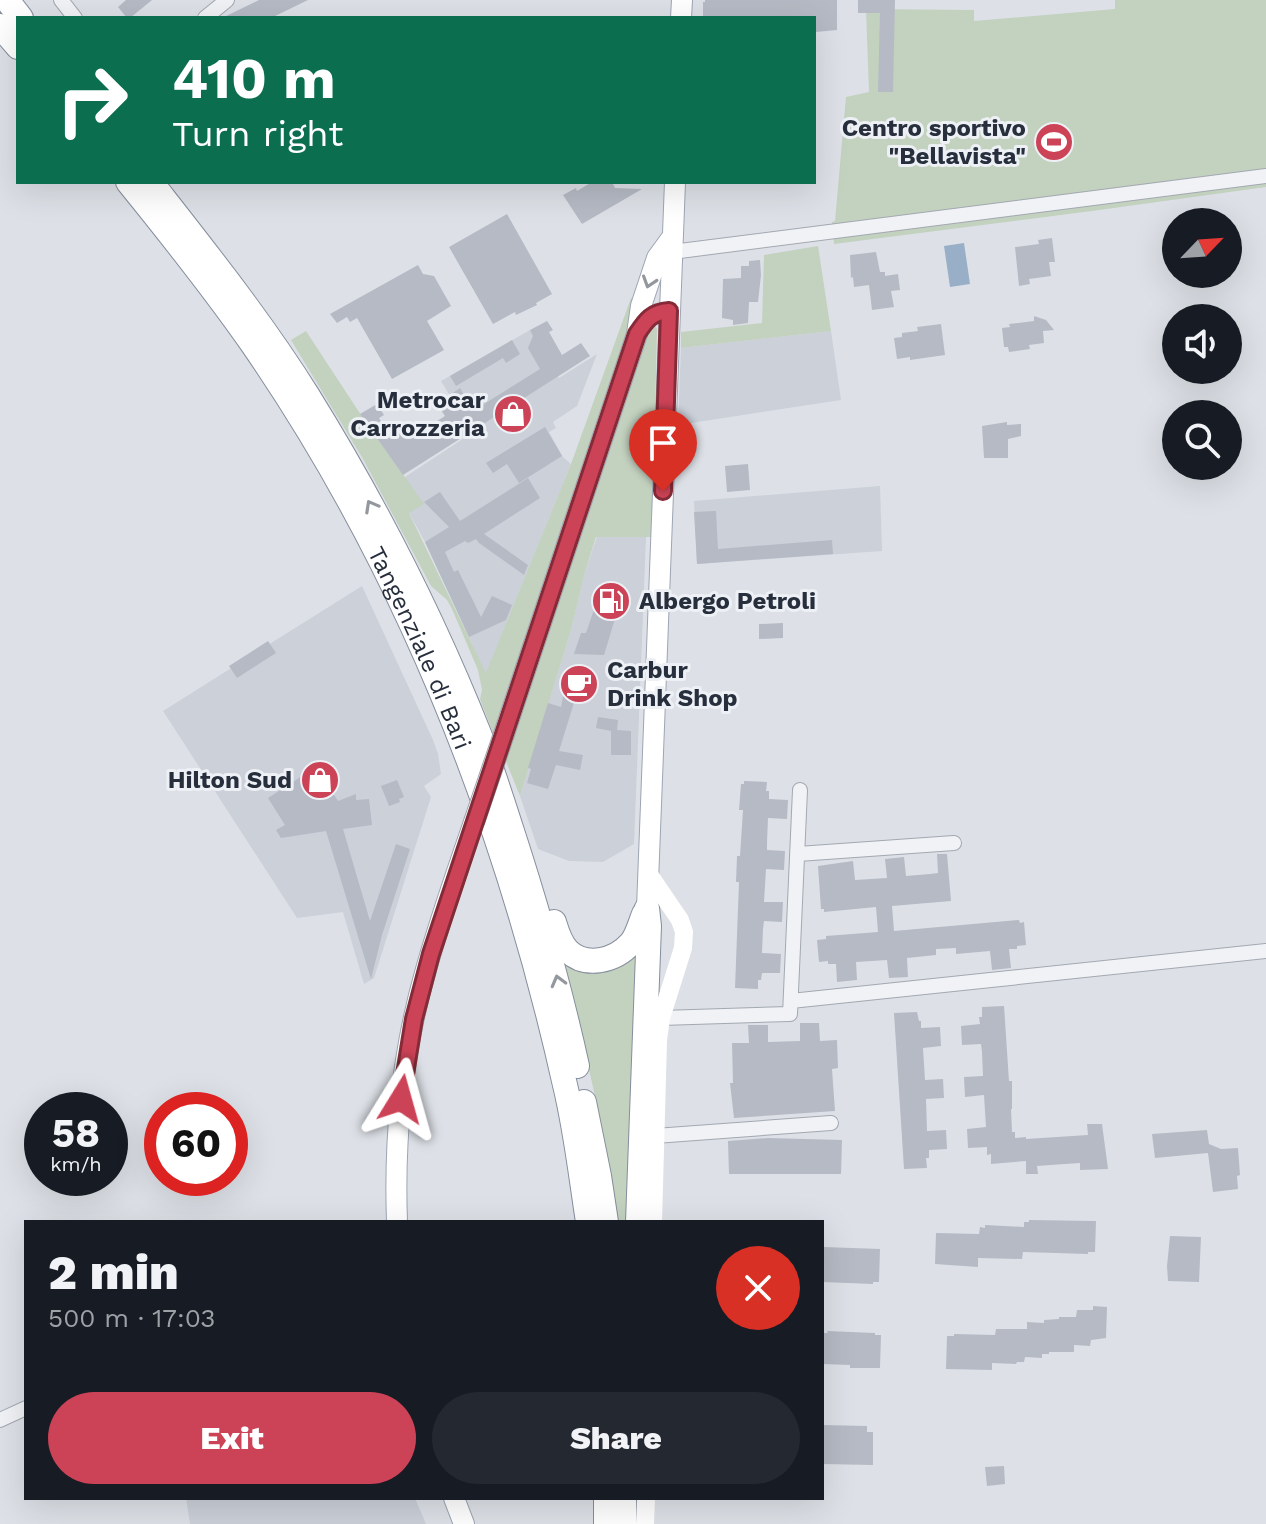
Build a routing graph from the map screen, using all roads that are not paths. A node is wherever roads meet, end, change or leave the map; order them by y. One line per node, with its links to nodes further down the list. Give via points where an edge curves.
1 (7, 0): 4 (highway)
2 (61, 0): 5 (street)
3 (227, 0): 6 (street)
4 (19, 16)
5 (73, 16)
6 (207, 16)
7 (0, 26): 8 (highway)
8 (16, 45)
9 (1266, 176): 13 (street)
10 (130, 184): 29 (highway, Tangenziale di Bari, via 253,345 291,404 368,538 430,666 474,773 521,912 566,1087)
11 (153, 184): 17 (highway, Tangenziale di Bari, one-way to 11, via 445,654 343,455 240,297)
12 (675, 184): 13 (main road)
13 (673, 244): 14 (main road); 15 (main road, one-way to 15, via 657,258)
14 (669, 311): 15 (main road, via 647,318); 20 (main road)
15 (637, 334): 28 (main road, bridge, via 424,975 401,1099)
16 (800, 790): 19 (street)
17 (505, 809): 21 (highway, via 538,871 559,937 576,957 603,960 621,953 633,941); 30 (highway, Tangenziale di Bari, one-way to 17, via 559,987)
18 (954, 843): 19 (street)
19 (798, 854): 24 (street)
20 (648, 873): 21 (main road); 22 (street)
21 (647, 908): 22 (street); 31 (highway)
22 (680, 920): 25 (street, via 683,948)
23 (1266, 951): 24 (street)
24 (791, 1001): 25 (street, via 790,1014)
25 (661, 1018): 27 (street)
26 (831, 1123): 27 (street)
27 (655, 1136): 32 (street)
28 (397, 1220)
29 (588, 1220)
30 (606, 1220)
31 (638, 1220)
32 (653, 1220)
33 (24, 1409): 34 (street)
34 (0, 1420)
35 (455, 1500): 39 (main road)
36 (623, 1500): 38 (highway)
37 (646, 1500): 40 (street)
38 (610, 1518)
39 (464, 1524)
40 (645, 1524)

